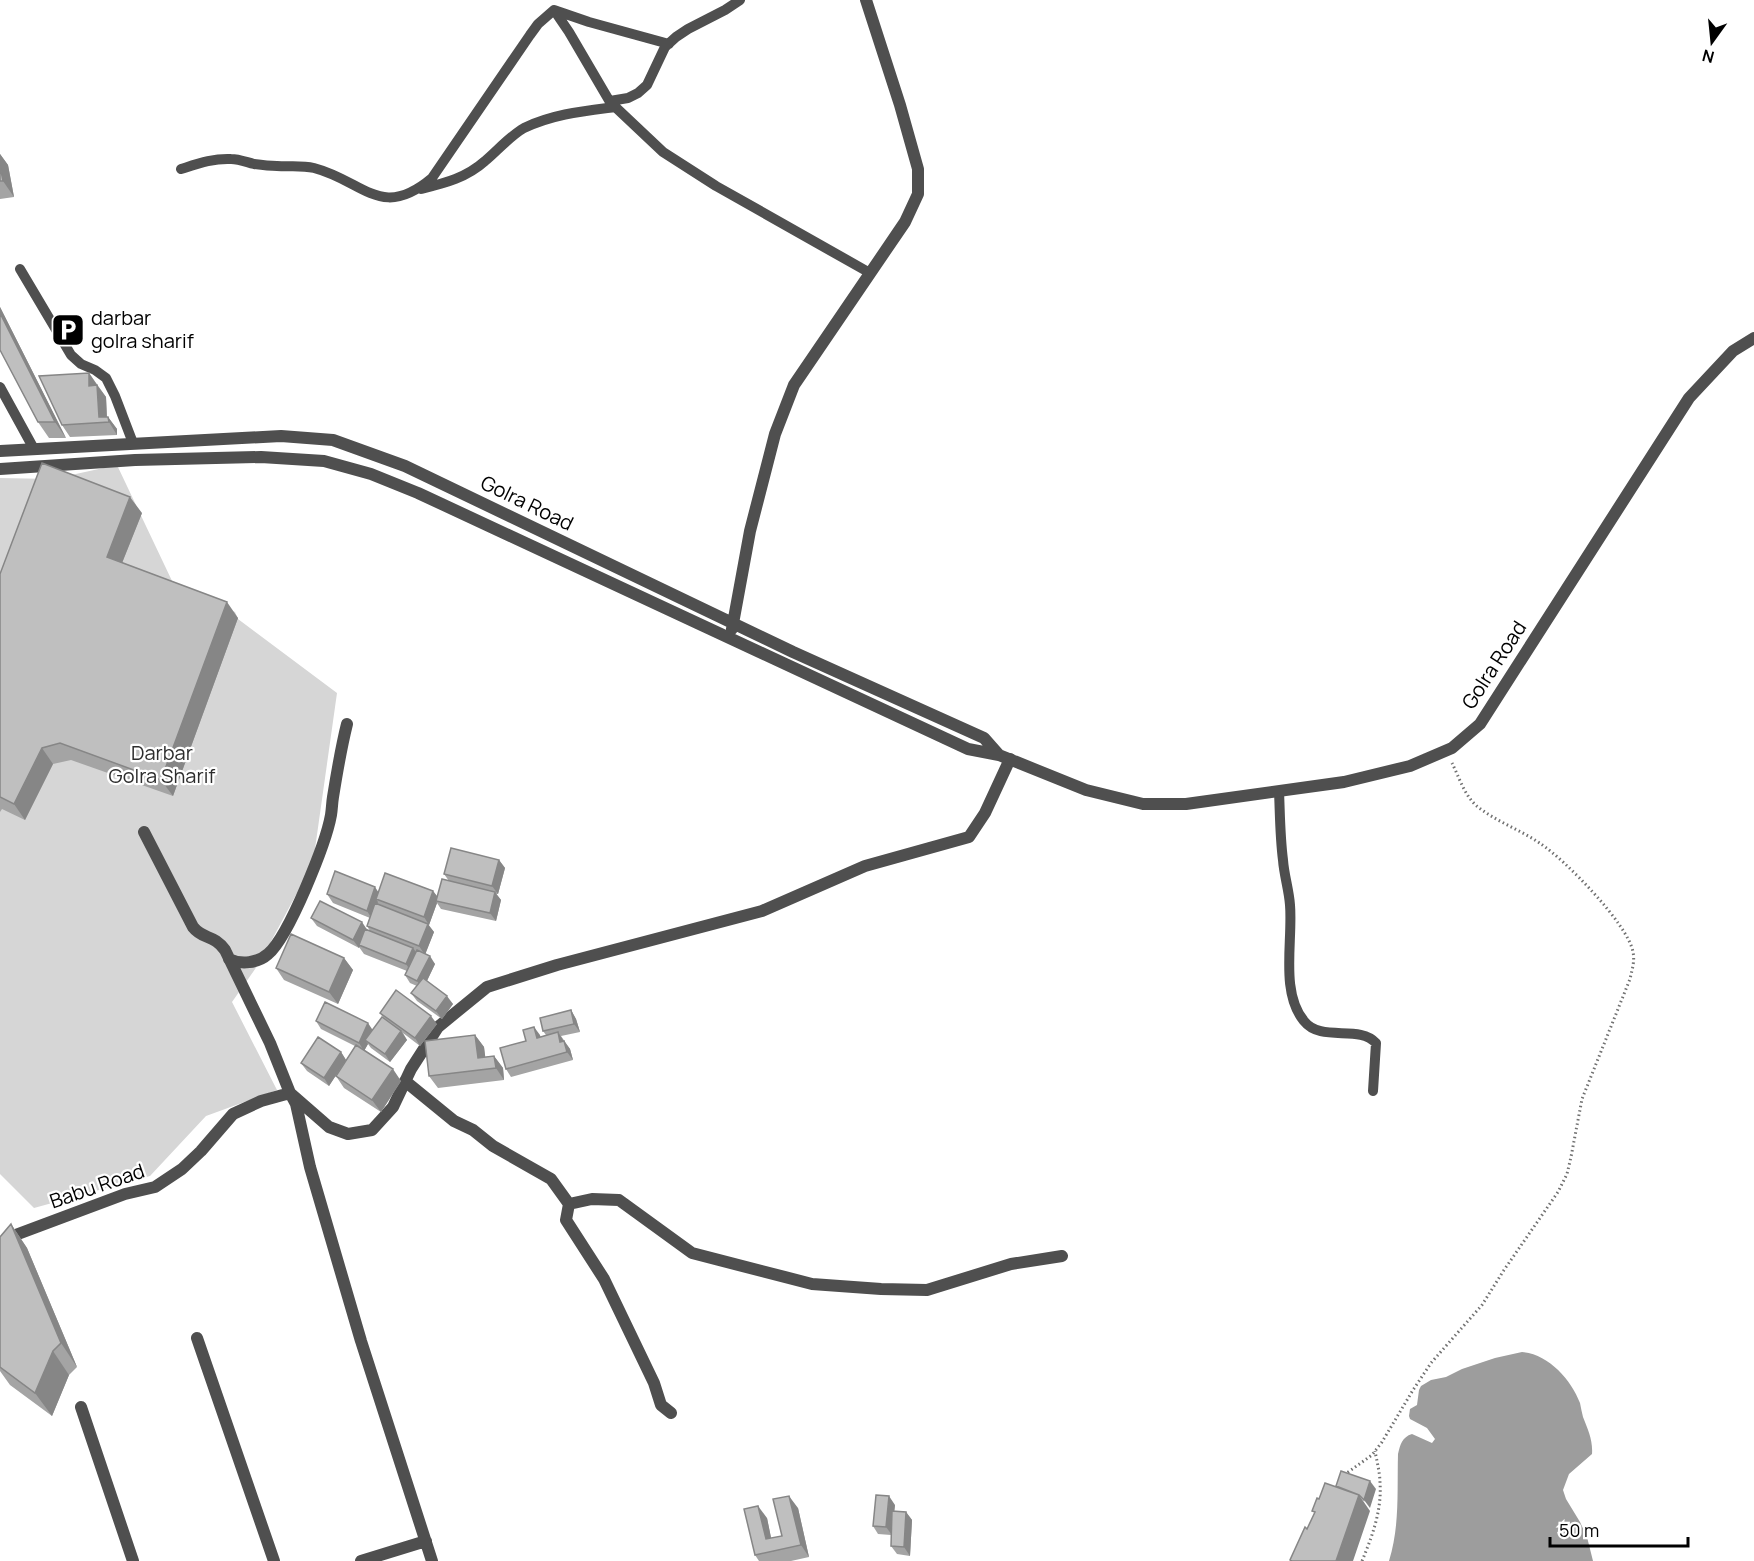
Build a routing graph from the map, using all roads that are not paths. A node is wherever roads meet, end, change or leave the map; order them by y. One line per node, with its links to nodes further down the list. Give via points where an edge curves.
1 (740, 0): 4 (lane)
2 (866, 0): 9 (street, via 918,169 918,194 905,222)
3 (554, 10): 4 (lane); 5 (lane); 7 (lane, via 538,24 432,178)
4 (669, 44): 5 (lane, via 647,85)
5 (612, 104): 7 (lane, via 522,129 466,175); 9 (lane, via 663,152 688,169)
6 (181, 169): 7 (lane, via 233,159 313,168 382,197 400,197)
7 (418, 189)
8 (20, 269): 12 (lane, via 71,355 106,378)
9 (870, 273): 16 (street, via 794,385 775,434 750,531)
10 (1754, 338): 20 (street, Golra Road, via 1733,351 1689,398 1480,724 1452,748 1410,766 1344,782)
11 (0, 387): 13 (lane)
12 (134, 443): 13 (street, Golra Road); 16 (street, Golra Road, via 281,436 333,440 405,466)
13 (34, 449): 14 (street, Golra Road)
14 (0, 451)
15 (0, 470): 17 (street, Golra Road, via 158,459 261,457 324,462 371,474 418,493)
16 (734, 623): 17 (street); 19 (street, Golra Road, via 984,738)
17 (729, 637): 19 (street, Golra Road, via 968,749)
18 (347, 724): 22 (street, via 324,839 280,940 267,954 246,963)
19 (1004, 757): 20 (street, Golra Road, via 1086,790 1143,804 1186,804); 23 (street, via 985,813 969,837 865,866 762,911 487,987 438,1028)
20 (1279, 791): 24 (lane, via 1282,857 1290,903 1290,988 1304,1022 1315,1029 1367,1035 1376,1042)
21 (144, 832): 22 (street, via 193,927 220,942)
22 (229, 959): 25 (street)
23 (405, 1081): 25 (street, via 393,1107 372,1130 348,1134 329,1127); 26 (street, via 454,1121 551,1179)
24 (1373, 1091)
25 (290, 1093): 27 (street, Babu Road, via 233,1114 189,1163 155,1187 125,1194 10,1237); 32 (street, via 358,1330)
26 (569, 1203): 28 (street, via 619,1200 692,1253 812,1284 927,1290 1011,1264); 31 (street, via 566,1220 604,1279 662,1405)
27 (0, 1250)
28 (1062, 1256)
29 (197, 1338): 34 (street)
30 (81, 1407): 33 (street)
31 (671, 1413)
32 (426, 1541): 35 (street); 36 (street)
33 (133, 1561)
34 (274, 1561)
35 (361, 1561)
36 (432, 1561)

